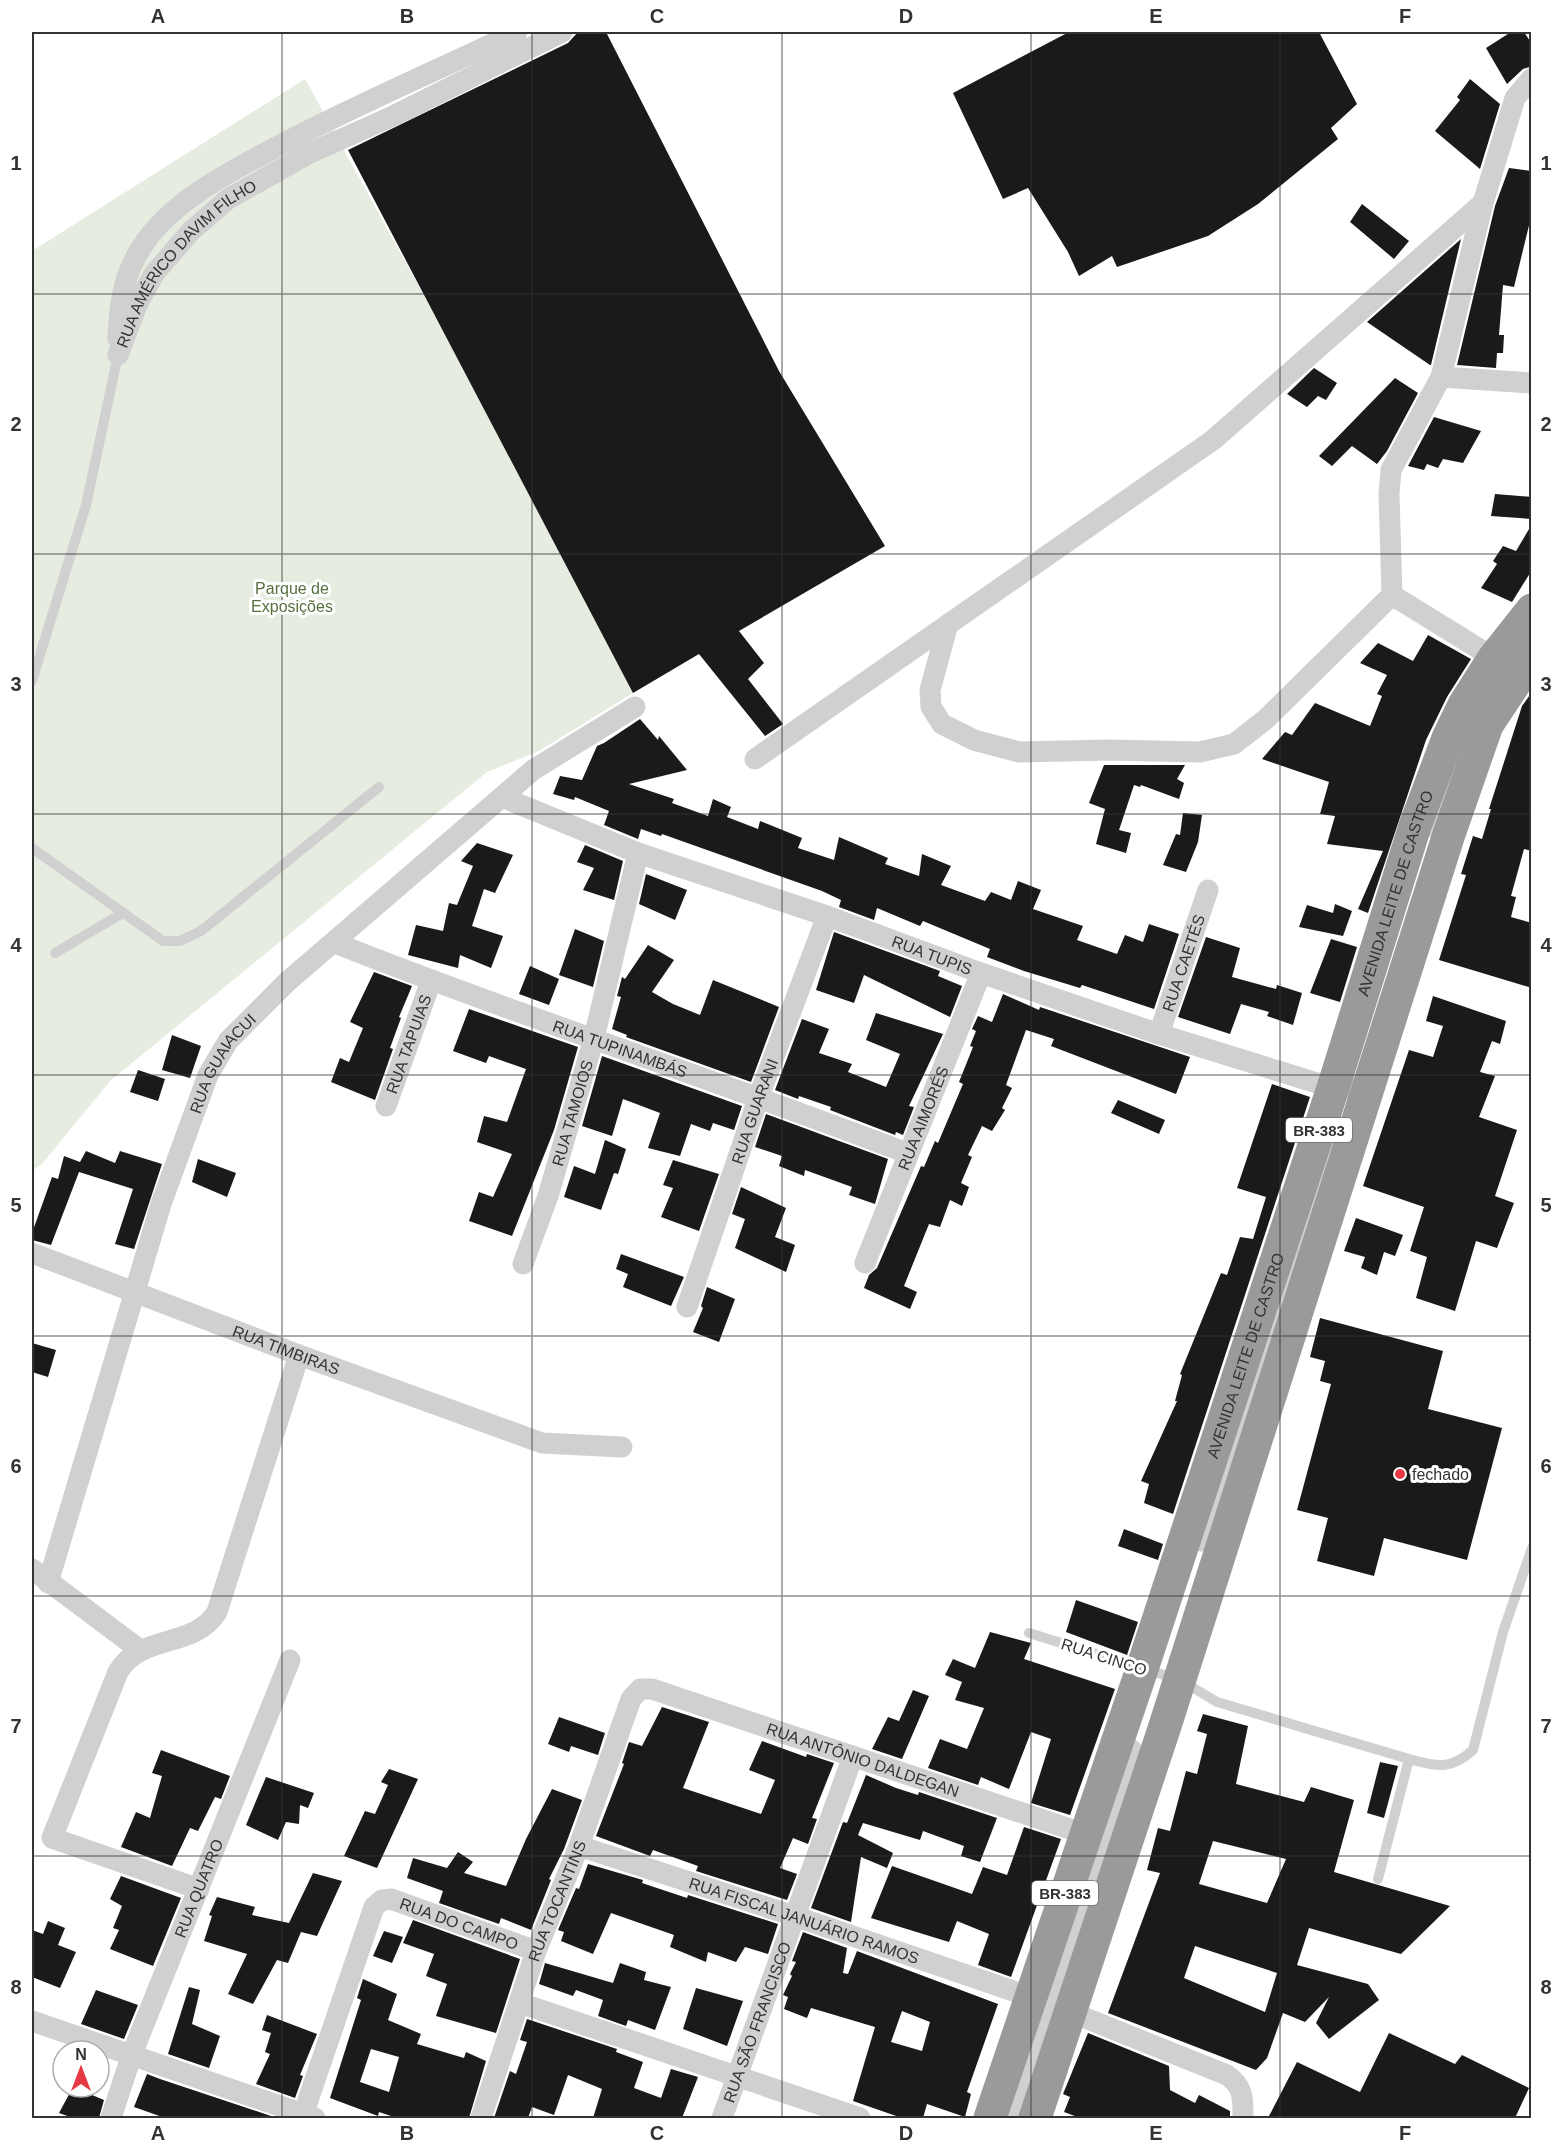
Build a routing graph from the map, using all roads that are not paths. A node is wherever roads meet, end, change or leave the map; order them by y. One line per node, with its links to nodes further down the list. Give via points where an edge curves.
1 (517, 32): 3 (street, RUA AMÉRICO DAVIM FILHO)
2 (562, 32): 5 (street, RUA AMÉRICO DAVIM FILHO)
3 (452, 63): 5 (street); 6 (street, RUA AMÉRICO DAVIM FILHO)
4 (1532, 78): 8 (street, via 1515,98)
5 (463, 82): 7 (street, RUA AMÉRICO DAVIM FILHO)
6 (382, 95): 7 (street); 9 (street, RUA AMÉRICO DAVIM FILHO, via 339,113 226,174 171,213 131,264 119,304)
7 (393, 116): 9 (street, RUA AMÉRICO DAVIM FILHO, via 308,154 228,199 191,231 154,274 137,305)
8 (1483, 203): 10 (street); 14 (street, via 1213,440)
9 (118, 356): 18 (lane, via 86,505)
10 (1440, 377): 11 (street); 12 (street, via 1391,470)
11 (1532, 383)
12 (1392, 595): 14 (street, via 1266,719 1234,744 1200,752 1019,752 974,740 942,724 931,707 930,690); 17 (street)
13 (1532, 610): 17 (highway, AVENIDA LEITE DE CASTRO / BR-383)
14 (948, 624): 20 (street)
15 (1532, 640): 34 (street, via 1471,712)
16 (1532, 657): 34 (highway, AVENIDA LEITE DE CASTRO / BR-383, via 1487,725)
17 (1494, 658): 34 (highway, AVENIDA LEITE DE CASTRO / BR-383, via 1464,705 1415,826)
18 (32, 681)
19 (635, 707): 22 (street, RUA GUAIACUI, via 533,770)
20 (755, 759)
21 (379, 787): 26 (lane, via 201,931 180,941 163,941)
22 (504, 798): 24 (street, RUA TUPIS); 28 (street, RUA GUAIACUI)
23 (32, 848): 26 (lane)
24 (638, 853): 27 (street, RUA TUPIS); 33 (street, RUA TAMOIOS)
25 (1208, 890): 32 (street, RUA CAETÉS)
26 (122, 914): 29 (lane)
27 (827, 916): 30 (street, RUA TUPIS); 35 (street, RUA GUARANI)
28 (335, 943): 31 (street, RUA TUPINAMBÁS); 41 (street, RUA GUAIACUI, via 250,1018 228,1041 208,1075 160,1204)
29 (55, 953)
30 (981, 973): 32 (street, RUA TUPIS); 37 (street, RUA AIMORÉS)
31 (431, 981): 33 (street, RUA TUPINAMBÁS); 36 (street, RUA TAPUIAS)
32 (1159, 1035): 34 (street, RUA TUPIS)
33 (594, 1038): 35 (street, RUA TUPINAMBÁS); 40 (street, RUA TAMOIOS, via 548,1196)
34 (1350, 1089): 51 (highway, AVENIDA LEITE DE CASTRO / BR-383)
35 (759, 1096): 37 (street, RUA TUPINAMBÁS); 42 (street, RUA GUARANI)
36 (386, 1106)
37 (907, 1153): 39 (street, RUA AIMORÉS)
38 (32, 1254): 41 (street, RUA TIMBIRAS)
39 (865, 1263)
40 (523, 1264)
41 (133, 1292): 43 (street, RUA TIMBIRAS); 47 (street, RUA GUAIACUI)
42 (687, 1307)
43 (299, 1355): 44 (street, RUA TIMBIRAS, via 542,1443); 49 (street, via 217,1612 201,1630)
44 (622, 1447)
45 (1532, 1548): 54 (lane, RUA CINCO, via 1503,1632 1473,1750 1459,1763 1438,1766)
46 (32, 1569): 47 (street)
47 (48, 1583): 49 (street)
48 (1029, 1633): 51 (lane, RUA CINCO)
49 (140, 1650): 58 (street, via 126,1658 118,1671 51,1838)
50 (290, 1660): 58 (street, RUA QUATRO)
51 (1160, 1674): 54 (lane, RUA CINCO, via 1217,1702); 55 (highway, AVENIDA LEITE DE CASTRO / BR-383); 62 (highway, AVENIDA LEITE DE CASTRO / BR-383)
52 (640, 1689): 53 (street, RUA ANTÔNIO DALDEGAN, via 652,1689); 56 (street, RUA TOCANTINS, via 631,1699)
53 (854, 1756): 55 (street, RUA ANTÔNIO DALDEGAN); 59 (street, RUA SÃO FRANCISCO)
54 (1408, 1759): 57 (lane)
55 (1085, 1834): 62 (highway, AVENIDA LEITE DE CASTRO / BR-383)
56 (579, 1846): 59 (street, RUA FISCAL JANUÁRIO RAMOS); 60 (street, RUA TOCANTINS)
57 (1378, 1879)
58 (199, 1889): 64 (street, RUA QUATRO)
59 (797, 1917): 62 (street, RUA FISCAL JANUÁRIO RAMOS); 65 (street, RUA SÃO FRANCISCO)
60 (536, 1951): 61 (street, RUA TOCANTINS); 66 (street, RUA DO CAMPO, via 391,1899 382,1900 374,1907)
61 (520, 2003): 65 (street); 68 (street, RUA TOCANTINS)
62 (1050, 2004): 71 (highway, AVENIDA LEITE DE CASTRO / BR-383); 72 (street); 73 (highway, AVENIDA LEITE DE CASTRO / BR-383); 74 (street, RUA FISCAL JANUÁRIO RAMOS, via 1227,2075 1238,2083 1243,2095)
63 (32, 2021): 64 (street)
64 (132, 2054): 66 (street); 67 (street, RUA QUATRO)
65 (736, 2075): 69 (street, RUA SÃO FRANCISCO); 70 (street)
66 (307, 2117)
67 (111, 2118)
68 (481, 2118)
69 (722, 2118)
70 (860, 2118)
71 (990, 2118)
72 (1009, 2118)
73 (1035, 2118)
74 (1243, 2118)

